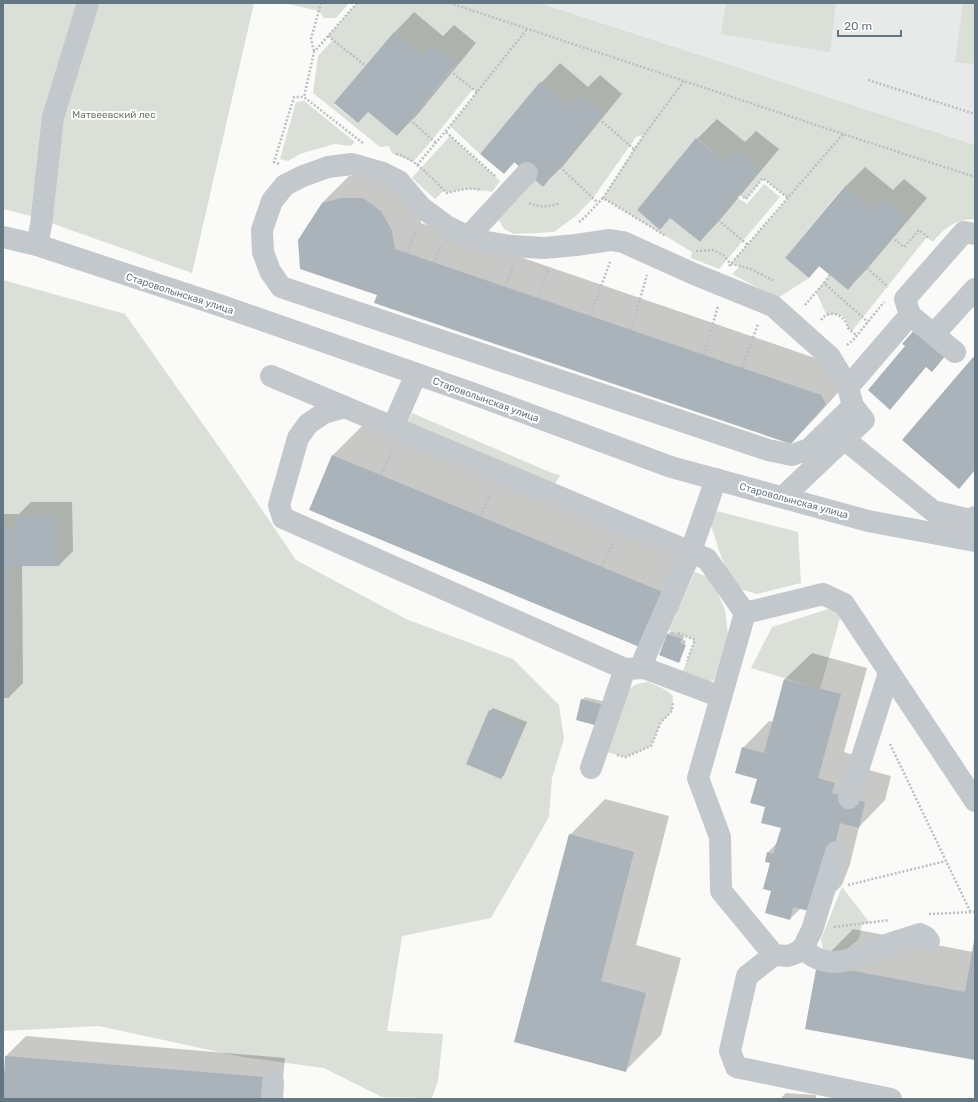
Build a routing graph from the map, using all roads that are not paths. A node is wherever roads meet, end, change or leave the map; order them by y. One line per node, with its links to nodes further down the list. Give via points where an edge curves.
1 (88, 3): 6 (street, via 53,117)
2 (527, 173): 5 (street)
3 (975, 234): 8 (street, via 964,232 905,299)
4 (3, 237): 6 (street, Староволынская улица)
5 (468, 237): 13 (street, via 511,246 544,248 610,240 623,242 773,306 830,356); 13 (street, via 448,227 421,207 399,181 383,173 352,164 328,167 285,185 272,201 262,230 263,252 270,271 281,287 768,450 792,455 809,450)
6 (37, 245): 11 (street, Староволынская улица)
7 (975, 289): 9 (street)
8 (910, 315): 9 (street); 13 (street)
9 (934, 334): 10 (street)
10 (955, 352)
11 (416, 374): 15 (street); 17 (street, Староволынская улица, via 671,467)
12 (271, 376): 14 (street)
13 (850, 396): 16 (street, via 864,420)
14 (345, 407): 15 (street); 23 (street, via 324,413 308,424 298,438 279,505 283,518)
15 (394, 437): 21 (street)
16 (844, 439): 18 (street); 19 (street, via 933,511 970,520)
17 (716, 479): 18 (street, Староволынская улица); 21 (street)
18 (783, 497): 20 (street, Староволынская улица, via 868,521)
19 (975, 517)
20 (975, 541)
21 (691, 551): 22 (street, via 708,558); 23 (street, via 644,659)
22 (745, 613): 24 (street, via 822,594 844,604); 25 (street)
23 (635, 668): 25 (street, via 674,688); 26 (street)
24 (890, 673): 27 (street); 28 (street)
25 (721, 697): 32 (street, via 698,778 720,837 721,891)
26 (594, 759)
27 (849, 798)
28 (975, 801)
29 (836, 852): 31 (street, via 812,930)
30 (929, 941): 31 (street, via 926,936 920,934 835,963 816,959)
31 (803, 948): 32 (street, via 788,956)
32 (774, 955): 33 (street, via 747,976 730,1051 736,1067)
33 (891, 1099)

